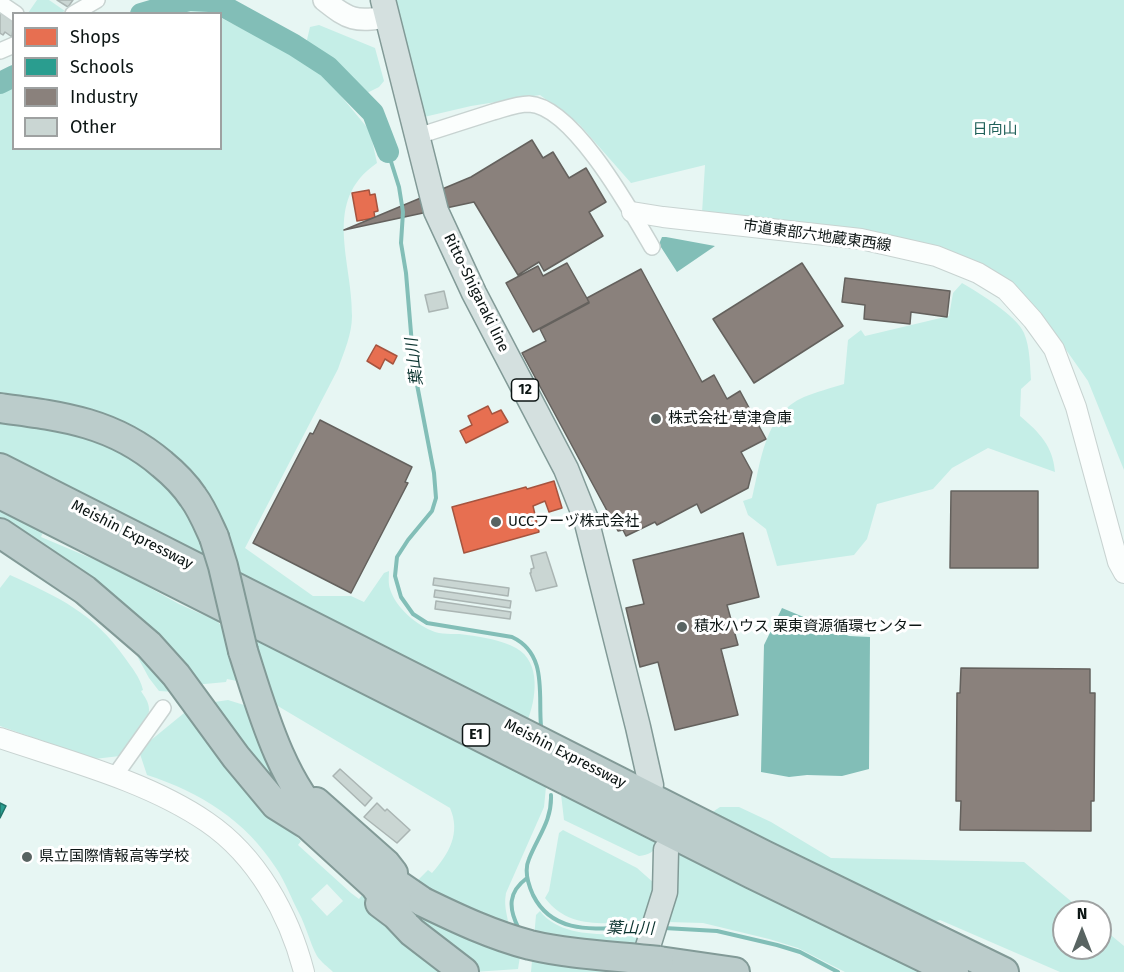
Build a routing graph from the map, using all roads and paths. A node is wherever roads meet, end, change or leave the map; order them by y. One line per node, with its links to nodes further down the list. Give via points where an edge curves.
1 (97, 0): 6 (street)
2 (324, 0): 4 (main road, via 343,16 354,19 369,20)
3 (0, 3): 5 (street)
4 (385, 9): 7 (main road, Ritto-Shigaraki line / 12)
5 (13, 12)
6 (76, 12)
7 (418, 136): 8 (street, via 503,109 539,105 567,127 603,166); 18 (main road, Ritto-Shigaraki line / 12, via 436,211 566,469 586,519)
8 (632, 212): 9 (street); 14 (street, 市道東部六地蔵東西線, via 861,239 936,256 978,273 1006,290 1054,349 1076,407)
9 (652, 247)
10 (0, 408): 20 (highway, bridge, via 50,414 117,434 145,449 193,495 214,537 263,713 307,807 379,873)
11 (0, 468): 26 (highway, Meishin Expressway / E1, via 753,850)
12 (0, 494): 25 (highway, Meishin Expressway / E1, via 741,869)
13 (0, 533): 20 (highway, via 85,590 149,645 276,805 308,825 375,886)
14 (1124, 573)
15 (163, 708): 17 (street)
16 (0, 738): 17 (street)
17 (114, 777): 22 (street, via 171,800 208,822 240,851 279,907)
18 (651, 785)
19 (666, 850): 21 (main road, via 665,892)
20 (409, 910): 21 (highway, bridge, via 531,945 567,951); 23 (highway)
21 (652, 947): 24 (highway)
22 (304, 972)
23 (464, 972)
24 (735, 972)
25 (954, 972)
26 (1004, 972)

